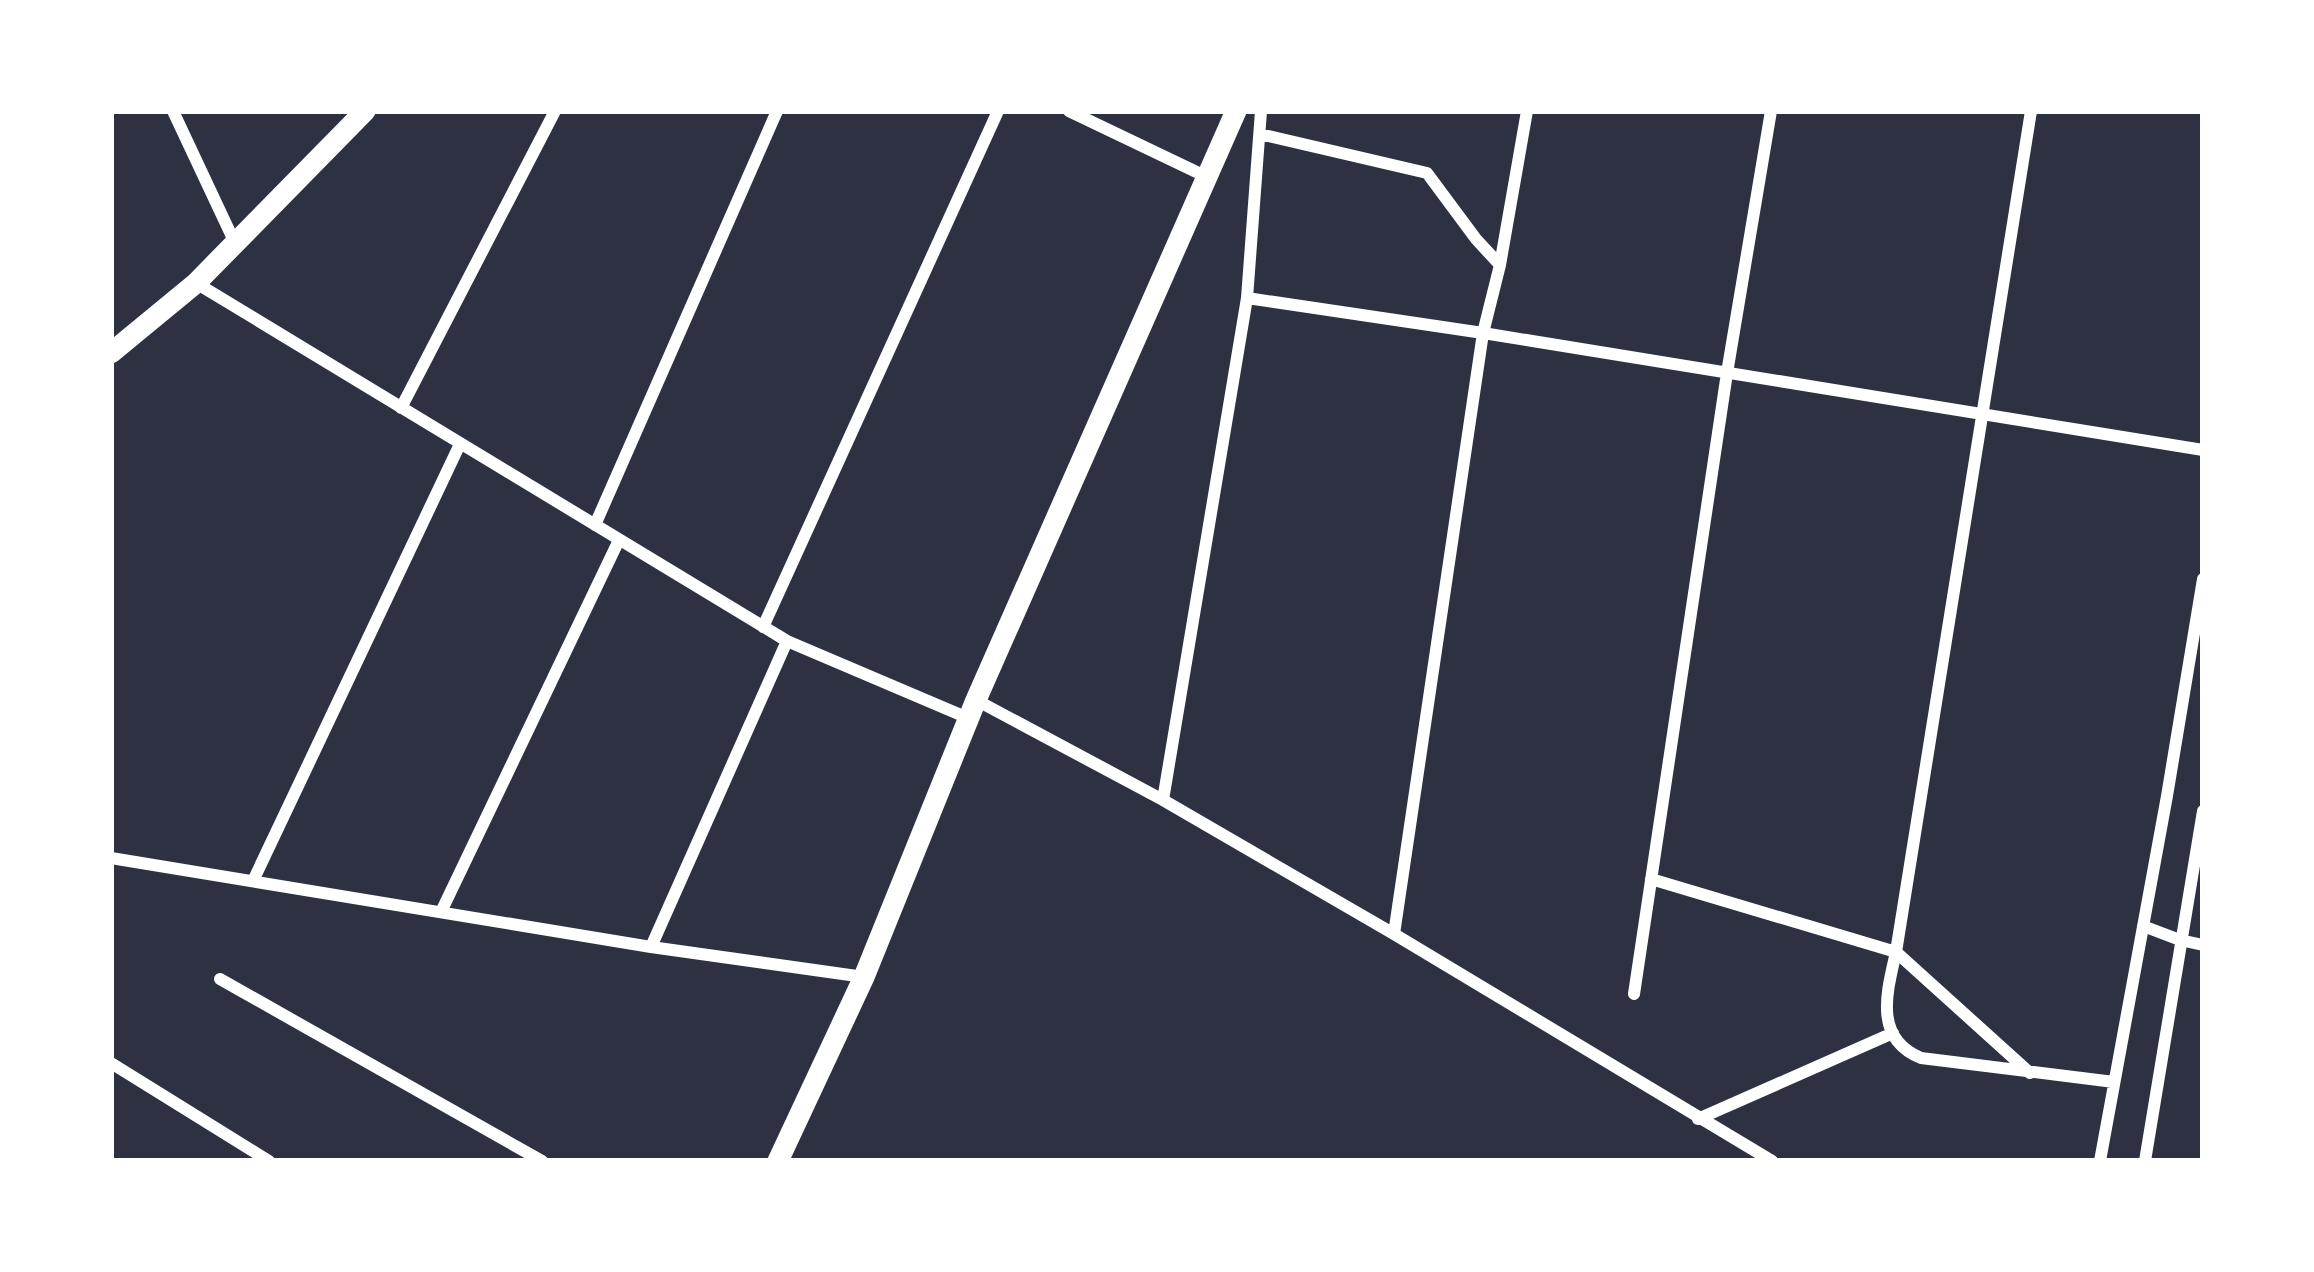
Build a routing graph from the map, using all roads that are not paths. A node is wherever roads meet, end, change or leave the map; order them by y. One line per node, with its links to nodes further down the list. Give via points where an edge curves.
1 (173, 111): 14 (street)
2 (365, 111): 14 (street)
3 (555, 111): 21 (street)
4 (777, 111): 25 (street)
5 (998, 111): 28 (street)
6 (1069, 111): 13 (street)
7 (1235, 111): 13 (street)
8 (1261, 111): 12 (street)
9 (1527, 111): 15 (street)
10 (1772, 111): 20 (street)
11 (2031, 111): 22 (street)
12 (1260, 134): 15 (street, via 1427,172); 17 (street)
13 (1207, 177): 30 (street)
14 (235, 243): 16 (street)
15 (1500, 265): 18 (street)
16 (196, 283): 19 (street); 21 (street)
17 (1247, 298): 18 (street); 31 (street)
18 (1483, 333): 20 (street); 38 (street)
19 (111, 353)
20 (1726, 373): 22 (street); 34 (street)
21 (401, 408): 23 (street)
22 (1981, 416): 24 (street); 42 (street)
23 (460, 443): 25 (street); 35 (street)
24 (2203, 450)
25 (596, 525): 26 (street)
26 (620, 540): 28 (street); 36 (street)
27 (2203, 579): 37 (street)
28 (763, 627): 29 (street)
29 (788, 641): 30 (street); 41 (street)
30 (972, 709): 31 (street); 43 (street)
31 (1163, 800): 38 (street)
32 (2203, 811): 39 (street)
33 (111, 857): 35 (street)
34 (1651, 879): 42 (street); 45 (street)
35 (253, 881): 36 (street)
36 (441, 912): 41 (street)
37 (2143, 926): 39 (street); 49 (street)
38 (1394, 934): 50 (street)
39 (2180, 940): 40 (street); 56 (street)
40 (2203, 944)
41 (651, 947): 43 (street)
42 (1896, 952): 46 (street, via 1886,996); 48 (street)
43 (864, 977): 53 (street)
44 (220, 979): 52 (street)
45 (1634, 994)
46 (1892, 1033): 48 (street, via 1921,1058); 50 (street)
47 (111, 1063): 51 (street)
48 (2030, 1073): 49 (street)
49 (2114, 1082): 55 (street)
50 (1698, 1119): 54 (street)
51 (269, 1161)
52 (542, 1161)
53 (778, 1161)
54 (1772, 1161)
55 (2100, 1161)
56 (2145, 1161)

